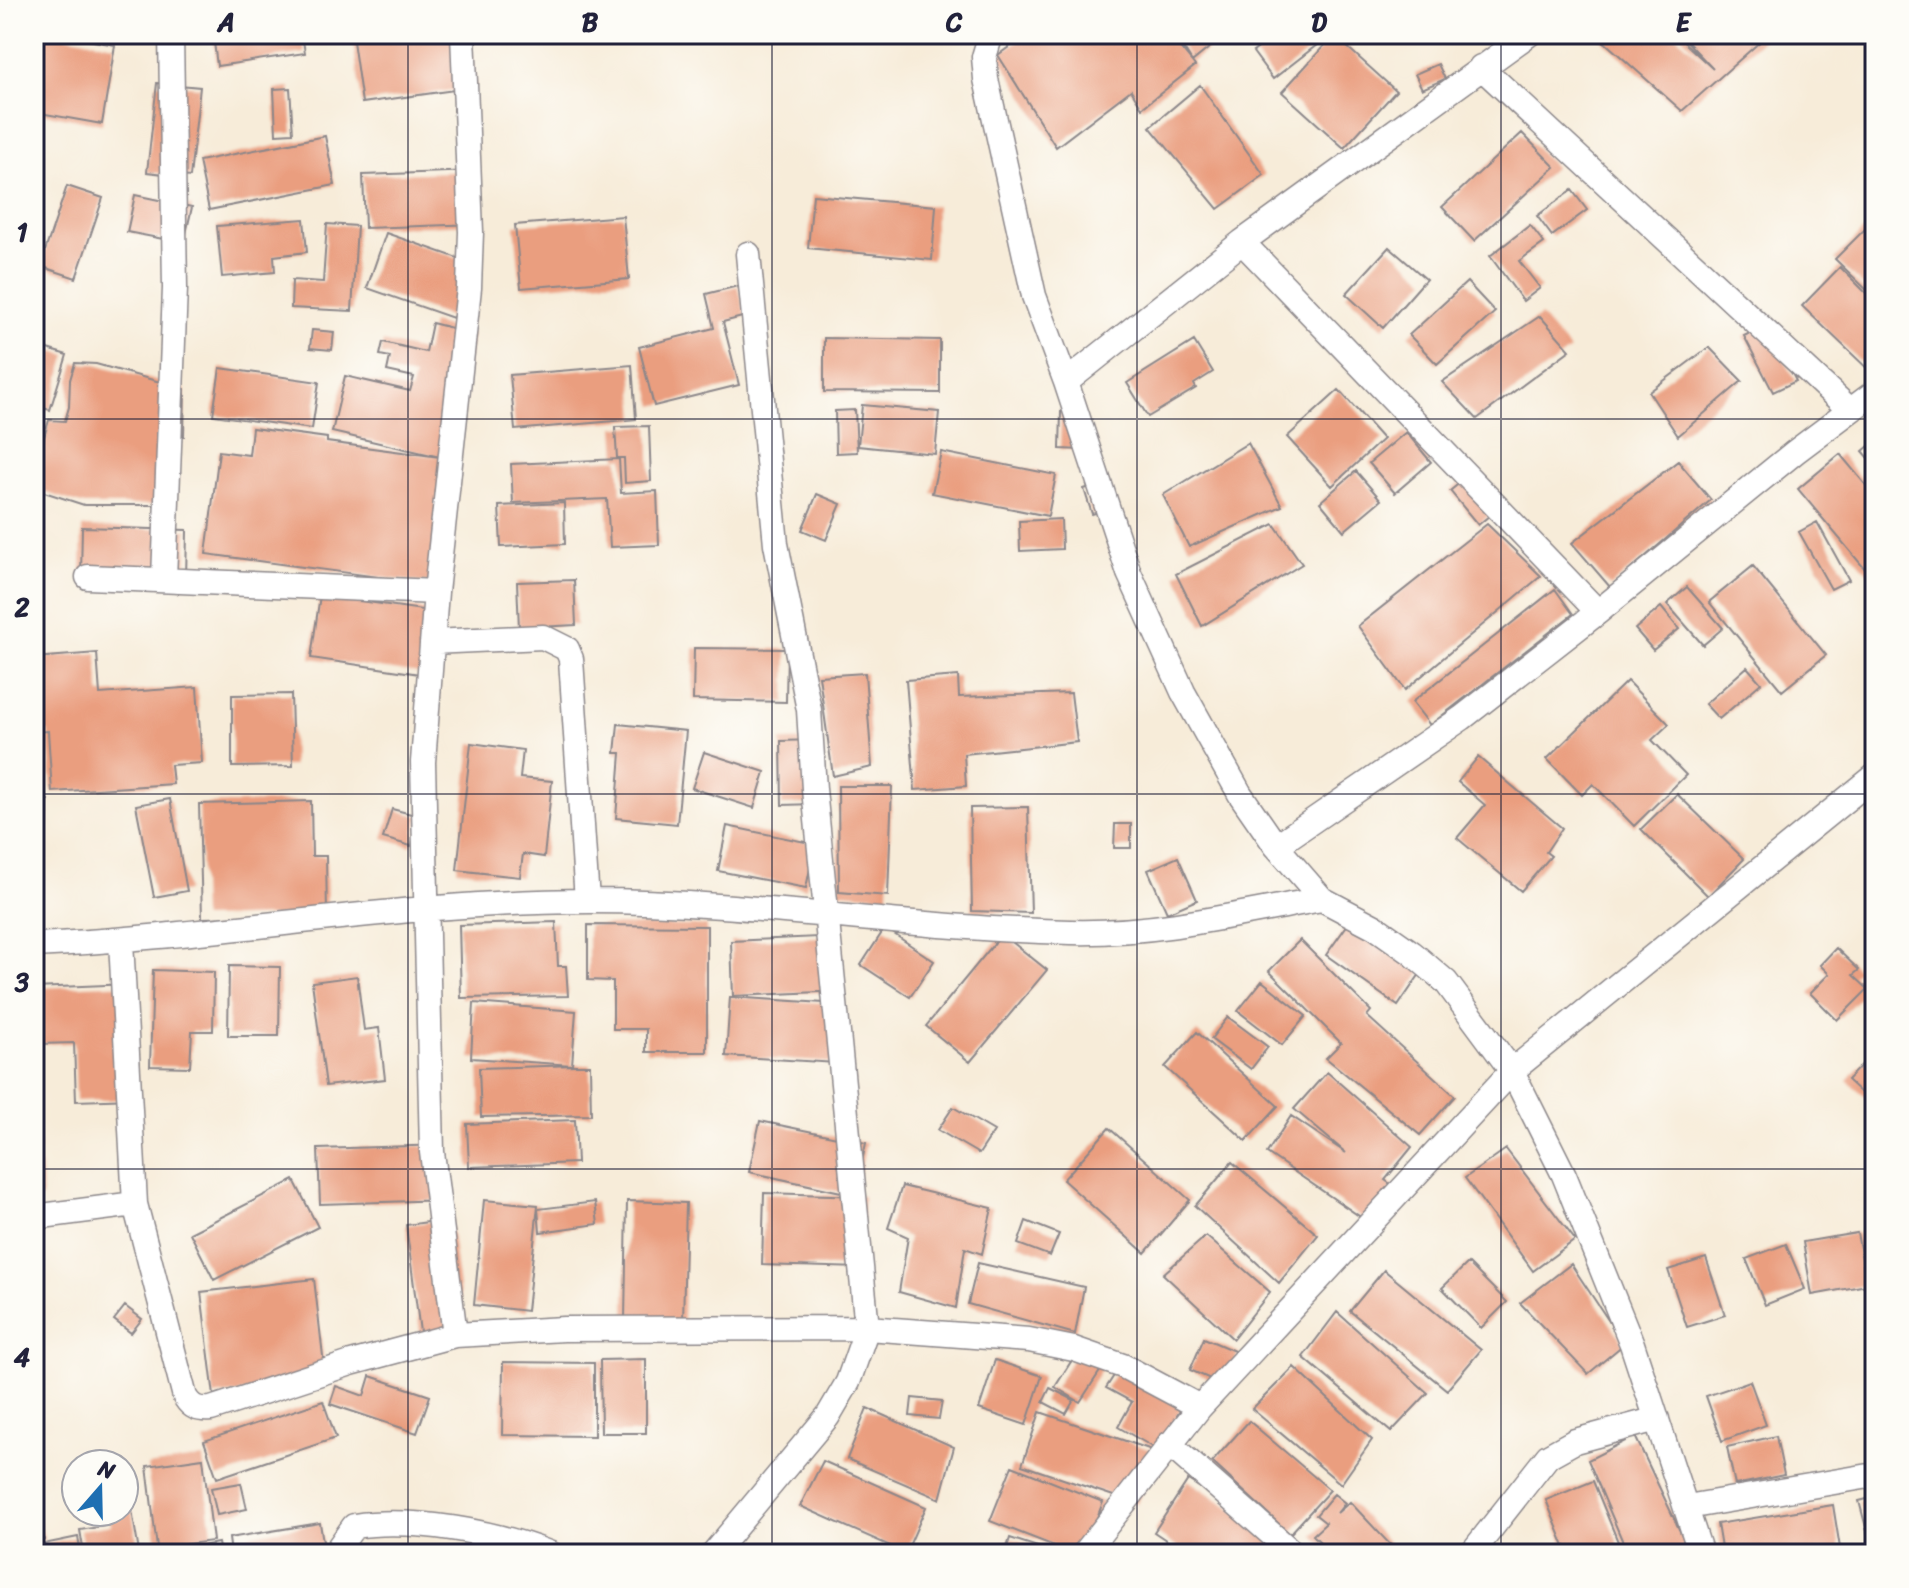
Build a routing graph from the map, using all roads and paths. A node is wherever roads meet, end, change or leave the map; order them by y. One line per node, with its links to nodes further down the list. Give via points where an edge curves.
1 (171, 34): 12 (street, via 175,288)
2 (463, 34): 13 (street, via 469,288)
3 (991, 34): 8 (street, via 984,57 986,79 1034,296)
4 (1529, 34): 5 (street)
5 (1481, 67): 6 (street); 10 (street)
6 (1242, 242): 8 (street); 14 (street)
7 (748, 254): 21 (street, via 776,544 809,710)
8 (1066, 382): 17 (street, via 1129,573 1183,692)
9 (1875, 392): 10 (street)
10 (1850, 410): 14 (street)
11 (88, 577): 12 (street)
12 (164, 579): 13 (street)
13 (436, 592): 15 (street)
14 (1598, 612): 17 (street, via 1462,718)
15 (432, 642): 19 (street, via 543,637 567,649); 20 (street, via 423,762)
16 (1875, 776): 24 (street)
17 (1276, 846): 18 (street)
18 (1322, 899): 21 (street, via 1168,927 1073,932); 24 (street, via 1375,927 1446,982)
19 (587, 901): 20 (street); 21 (street, via 682,902)
20 (424, 909): 22 (street); 28 (street, via 432,1152)
21 (826, 915): 27 (street)
22 (121, 941): 23 (street); 25 (street)
23 (34, 945)
24 (1512, 1071): 29 (street); 30 (street, via 1564,1175)
25 (135, 1204): 26 (street); 28 (street, via 185,1397 200,1410)
26 (34, 1217)
27 (867, 1328): 28 (street, via 564,1329); 29 (street, via 1029,1340 1074,1349 1123,1366); 36 (street, via 848,1382 828,1416)
28 (455, 1335)
29 (1200, 1407): 31 (street)
30 (1657, 1419): 33 (street); 39 (street, via 1575,1441 1548,1456)
31 (1169, 1444): 37 (street); 38 (street)
32 (1875, 1475): 33 (street)
33 (1687, 1507): 40 (street)
34 (334, 1554): 35 (street, via 354,1526 380,1522 474,1532)
35 (551, 1554)
36 (713, 1554)
37 (1084, 1554)
38 (1294, 1554)
39 (1471, 1554)
40 (1701, 1554)

